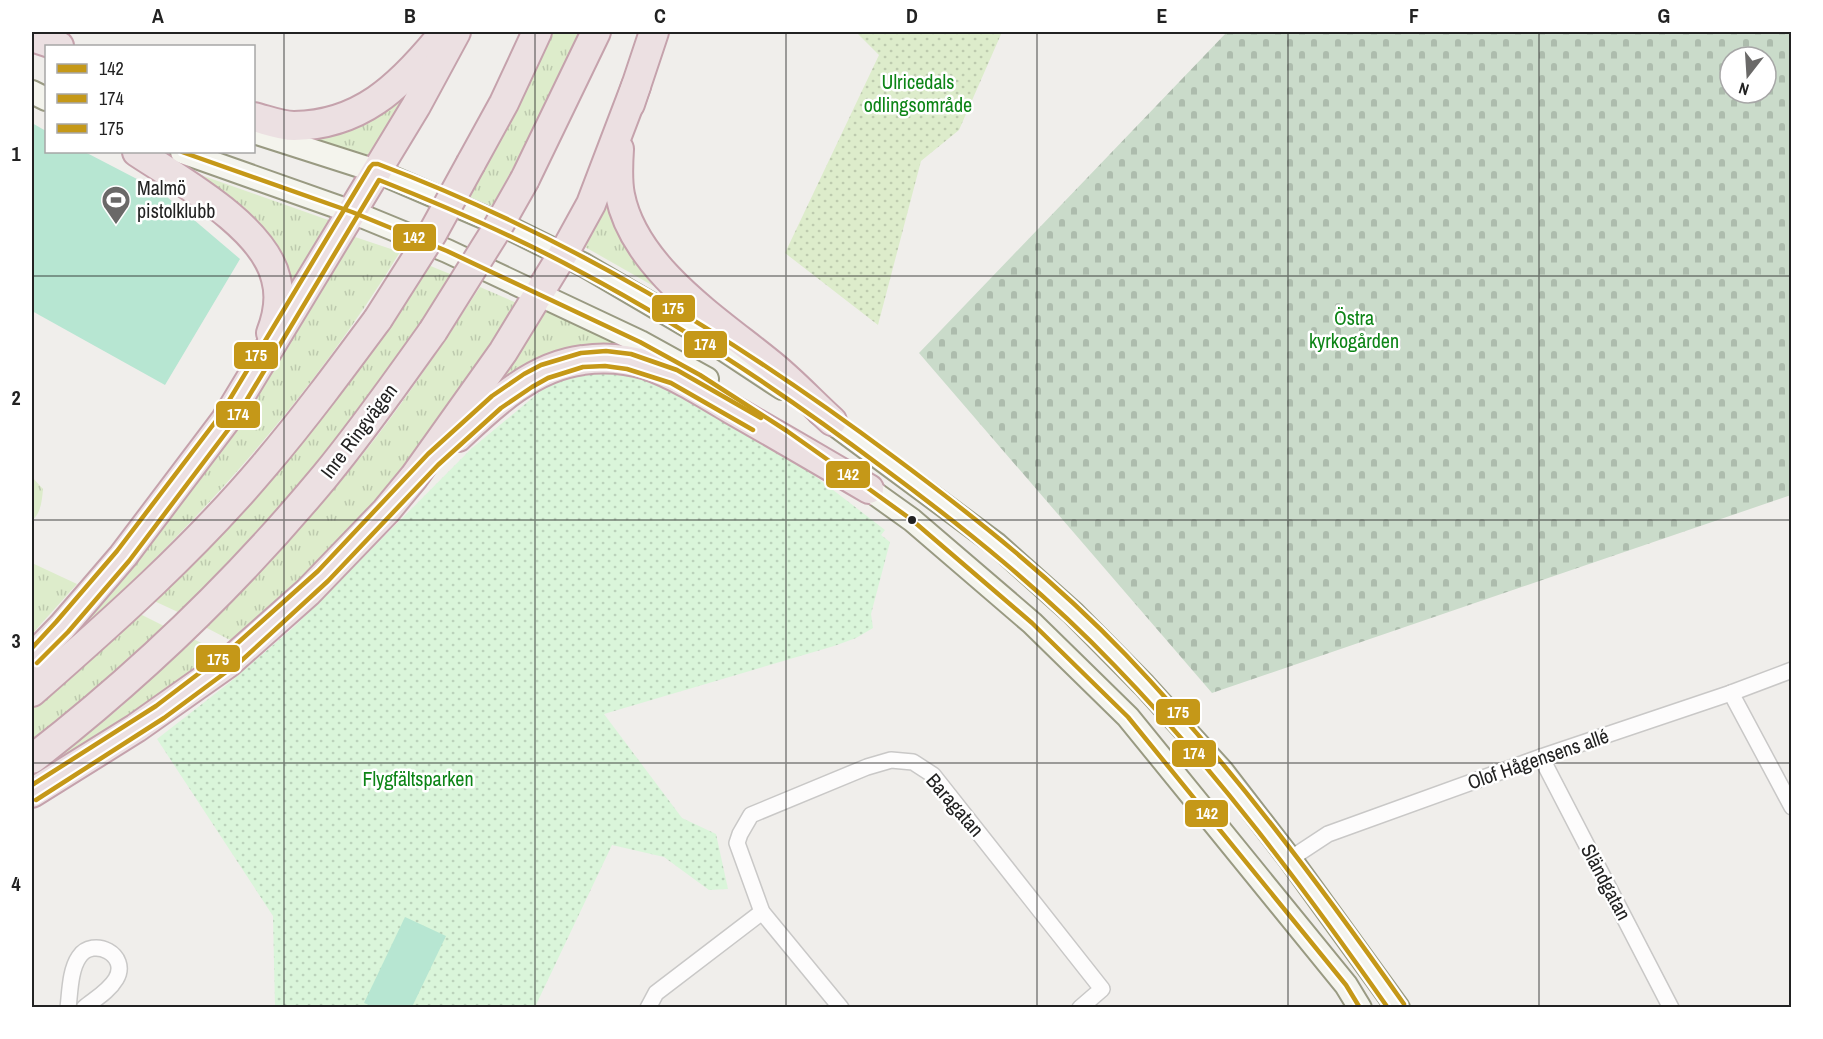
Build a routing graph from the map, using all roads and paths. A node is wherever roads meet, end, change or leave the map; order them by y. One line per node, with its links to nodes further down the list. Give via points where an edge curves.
1 (446, 32): 9 (highway, via 412,72 383,96 350,115 292,126)
2 (456, 32): 13 (highway)
3 (537, 32): 23 (highway, bridge, via 504,103 432,234 378,319 309,411 211,524 101,632)
4 (596, 32): 26 (highway, Inre Ringvägen, bridge, via 495,232 434,331 325,476 179,633)
5 (654, 32): 8 (highway)
6 (32, 37): 7 (highway)
7 (56, 45)
8 (636, 86): 15 (highway, via 591,204); 18 (highway, via 623,127 618,173 625,213 644,247 674,284 772,365)
9 (255, 117)
10 (255, 132): 13 (main road)
11 (138, 153): 17 (highway, via 240,225 271,264 278,313)
12 (185, 153): 14 (main road)
13 (376, 171): 14 (highway); 15 (main road)
14 (352, 212): 16 (main road); 17 (highway)
15 (563, 254): 16 (highway); 18 (main road, via 688,326)
16 (539, 293): 19 (highway); 20 (main road, via 700,375)
17 (253, 376): 21 (highway, via 225,421 130,547)
18 (832, 421): 29 (main road, via 996,544 1073,613 1222,771)
19 (414, 477): 20 (highway, via 521,384 558,366 611,358 647,365 694,387); 27 (highway, via 308,592 228,663 127,734)
20 (869, 489): 36 (main road, via 912,520 1032,622 1128,717 1346,985)
21 (32, 658)
22 (1791, 670): 24 (street, Olof Hågensens allé)
23 (32, 692)
24 (1731, 693): 25 (street, Olof Hågensens allé); 28 (street)
25 (1541, 757): 29 (street, Olof Hågensens allé, via 1328,834); 38 (street, Sländgatan)
26 (32, 759)
27 (32, 793)
28 (1791, 807)
29 (1290, 859): 37 (main road)
30 (762, 912): 33 (street, via 656,993); 34 (street); 35 (street, Baragatan, via 737,843 752,815 867,767 891,760 913,762 933,775 1102,989)
31 (68, 1008): 32 (street, via 75,963 81,954 97,948 109,951 118,959 117,976)
32 (84, 1008)
33 (648, 1008)
34 (841, 1008)
35 (1080, 1008)
36 (1360, 1008)
37 (1398, 1008)
38 (1671, 1008)

